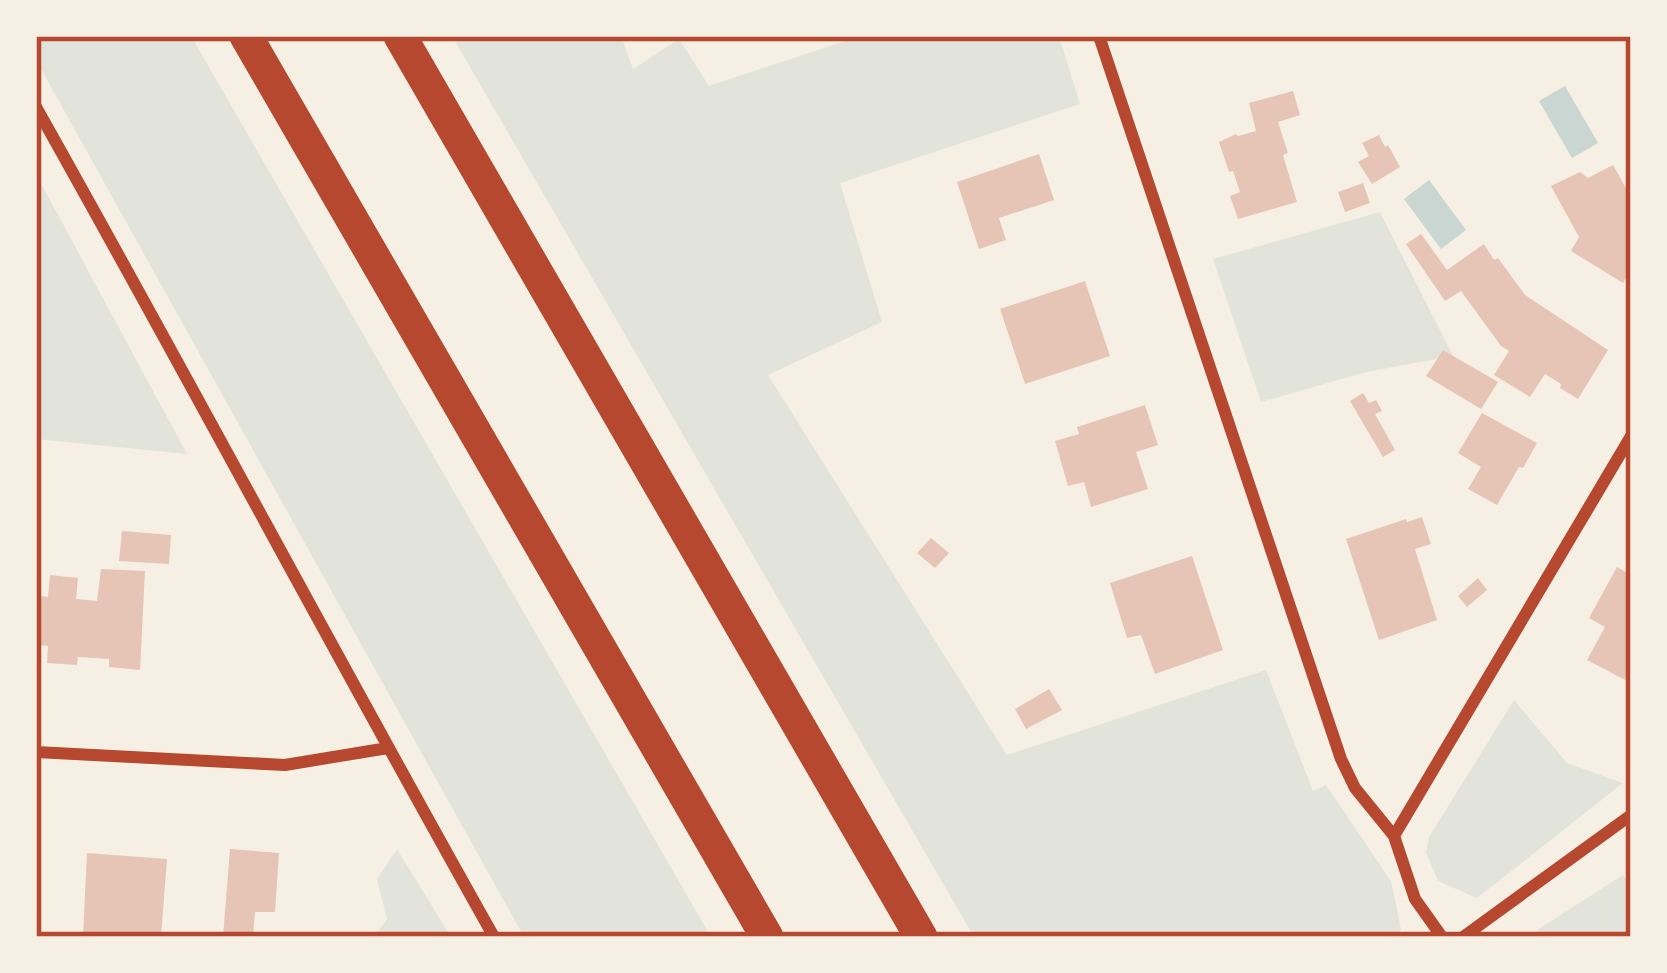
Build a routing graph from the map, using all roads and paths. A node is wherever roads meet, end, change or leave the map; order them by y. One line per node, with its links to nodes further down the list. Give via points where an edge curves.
1 (246, 36): 11 (highway)
2 (400, 36): 12 (highway)
3 (1099, 36): 9 (street, via 1341,759)
4 (36, 107): 6 (street)
5 (1631, 436): 9 (street)
6 (388, 748): 7 (street, via 285,766); 10 (street)
7 (36, 752)
8 (1631, 815): 14 (street)
9 (1394, 836): 13 (street, via 1415,899)
10 (494, 937)
11 (767, 937)
12 (921, 937)
13 (1442, 937)
14 (1463, 937)

